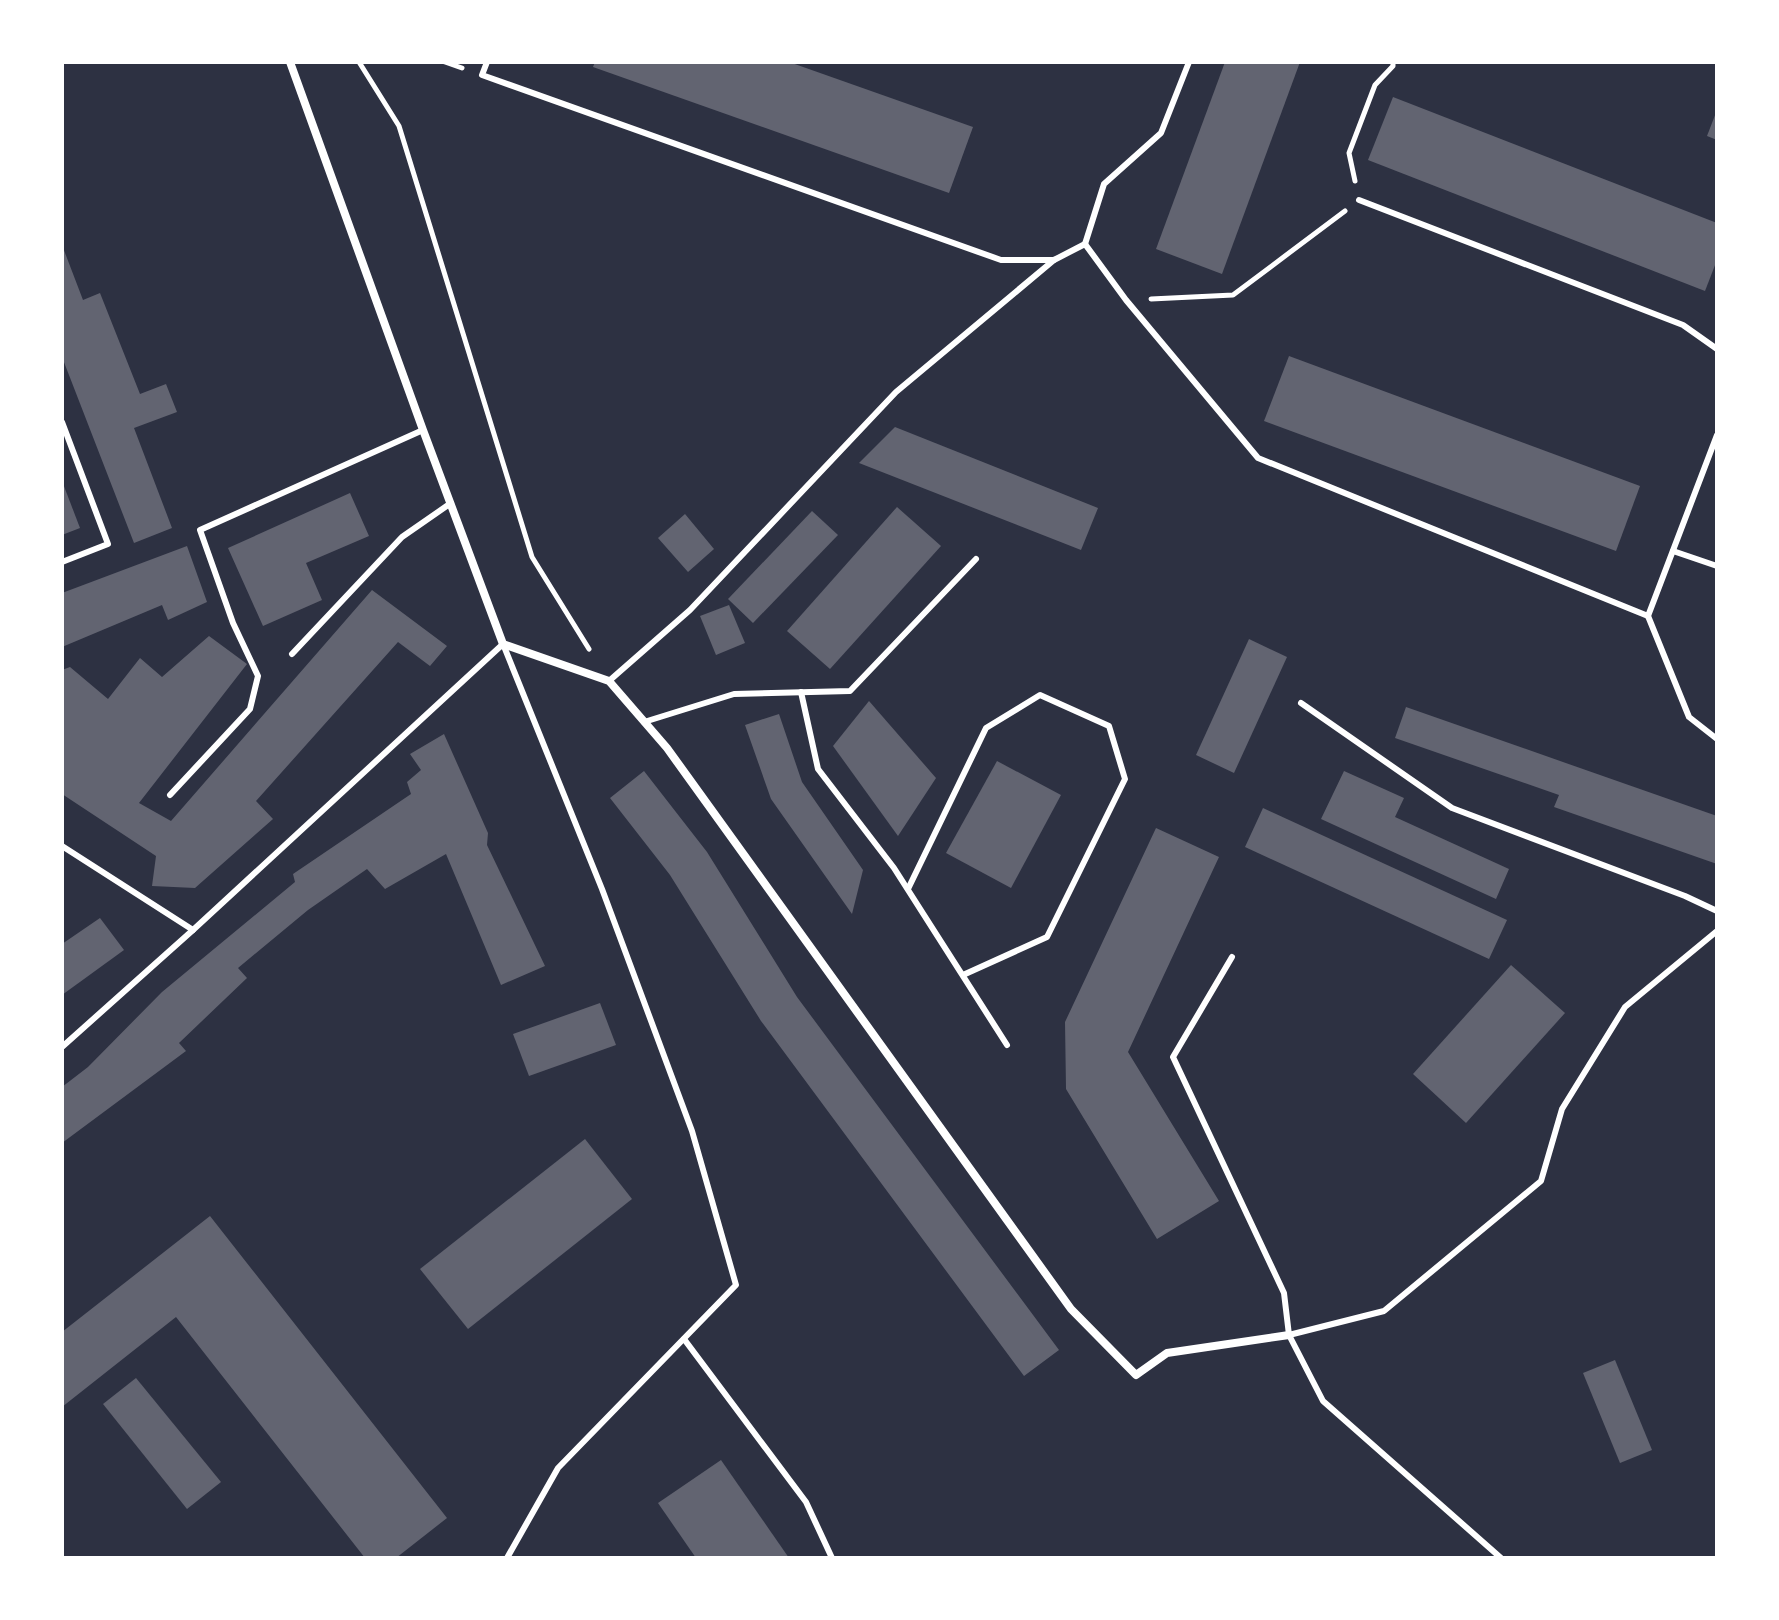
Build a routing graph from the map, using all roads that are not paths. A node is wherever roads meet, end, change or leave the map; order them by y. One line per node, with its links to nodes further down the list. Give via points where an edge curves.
1 (290, 62): 9 (street)
2 (487, 62): 6 (lane, via 482,75 1001,260)
3 (1189, 62): 5 (lane, via 1161,133 1104,184)
4 (1359, 200): 7 (lane, via 1683,325)
5 (1085, 244): 6 (lane); 16 (lane, via 1258,458)
6 (1054, 260): 19 (lane, via 896,392 690,610)
7 (1717, 349)
8 (62, 422): 14 (lane, via 108,544)
9 (423, 430): 11 (street); 24 (lane, via 200,530 258,676 250,709)
10 (1717, 435): 12 (lane)
11 (451, 503): 17 (street); 18 (lane, via 402,537)
12 (1673, 551): 15 (lane); 16 (lane)
13 (976, 559): 20 (lane, via 850,691)
14 (62, 562)
15 (1717, 566)
16 (1648, 616): 23 (lane, via 1689,717)
17 (503, 644): 19 (street); 28 (lane); 35 (lane, via 692,1131 736,1285)
18 (292, 654)
19 (609, 681): 22 (street)
20 (801, 692): 22 (lane, via 734,694); 26 (lane, via 818,769)
21 (1301, 703): 27 (lane, via 1452,808)
22 (644, 722): 34 (street, via 1071,1309 1136,1375 1167,1353)
23 (1717, 739)
24 (170, 795)
25 (62, 846): 28 (lane)
26 (908, 889): 31 (lane); 31 (lane, via 986,728 1040,695 1109,726 1125,779 1047,937)
27 (1717, 911)
28 (193, 930): 33 (lane)
29 (1717, 931): 34 (lane, via 1625,1007 1562,1109 1541,1181 1384,1311)
30 (1232, 957): 34 (lane, via 1173,1057 1284,1293)
31 (963, 975): 32 (lane)
32 (1007, 1045)
33 (62, 1047)
34 (1289, 1335): 38 (lane, via 1323,1401)
35 (684, 1339): 36 (lane, via 558,1468); 37 (lane, via 806,1502)
36 (507, 1558)
37 (832, 1558)
38 (1501, 1558)

